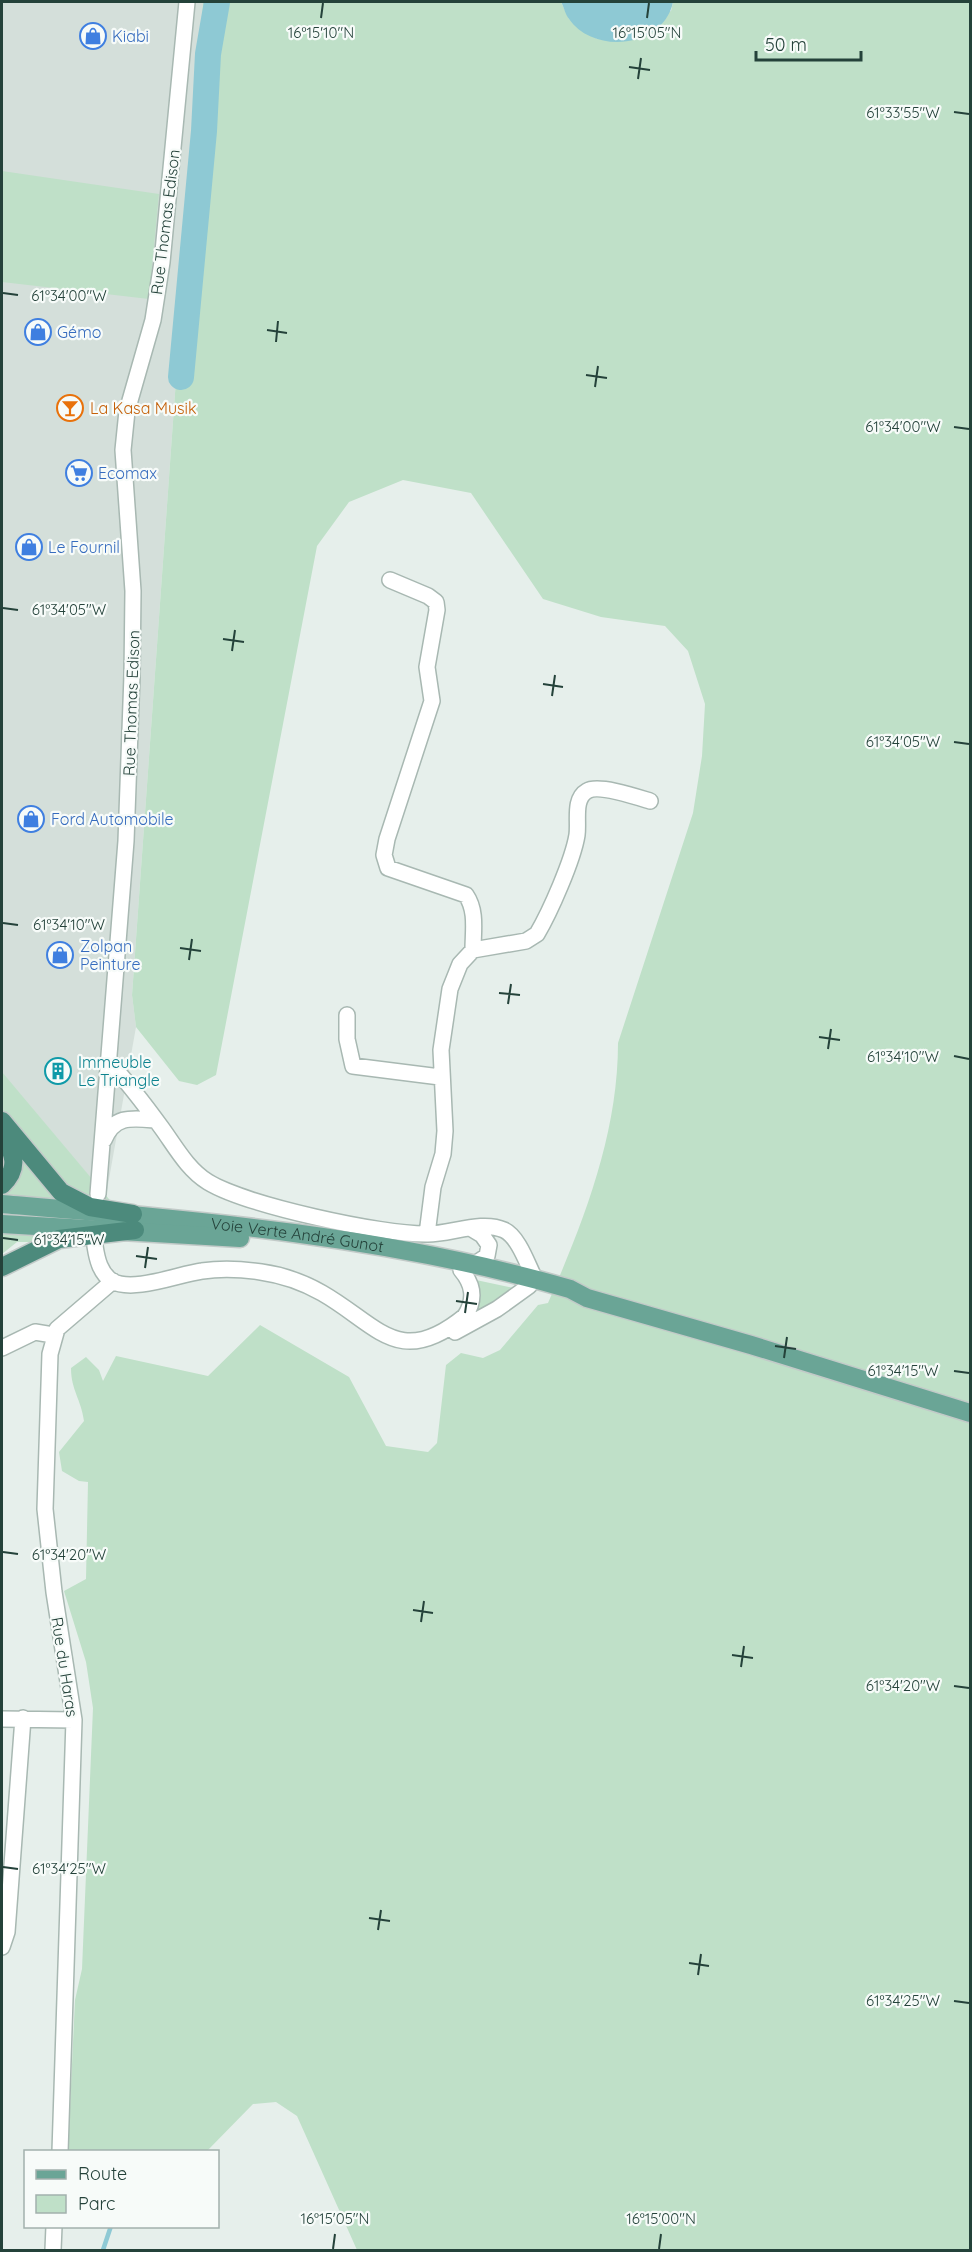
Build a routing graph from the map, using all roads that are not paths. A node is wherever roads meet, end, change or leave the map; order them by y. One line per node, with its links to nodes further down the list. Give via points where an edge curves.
1 (187, 2): 6 (street, Rue Thomas Edison, via 162,262 153,320 127,411 123,450 133,591 133,664 126,842)
2 (390, 580): 4 (street, via 428,596 436,602 437,610 427,667 432,701 384,855 388,868 466,895 472,904)
3 (650, 801): 4 (street, via 589,789 579,803 575,844 537,934 526,941)
4 (473, 950): 7 (street, via 460,964 450,988)
5 (347, 1015): 7 (street, via 353,1066)
6 (110, 1064): 8 (street); 11 (street, Rue Thomas Edison)
7 (440, 1077): 18 (street, via 445,1131)
8 (155, 1119): 11 (street, via 128,1118 116,1123); 18 (street, via 187,1163 208,1182 223,1189 326,1218)
9 (2, 1121): 15 (highway, via 61,1192)
10 (2, 1134): 12 (highway, via 15,1162 12,1174)
11 (102, 1146): 13 (street, Rue Thomas Edison)
12 (2, 1185)
13 (98, 1194)
14 (2, 1204): 15 (main road, Voie Verte André Gunot)
15 (134, 1222): 16 (main road, Voie Verte André Gunot); 20 (highway, via 59,1239); 21 (main road, Voie Verte André Gunot, via 297,1233)
16 (2, 1224)
17 (472, 1229): 18 (street); 21 (street, via 489,1245 487,1256); 23 (street, via 494,1227 512,1236)
18 (427, 1234)
19 (94, 1246): 22 (street, via 102,1271)
20 (2, 1267)
21 (468, 1267): 23 (main road, Voie Verte André Gunot); 25 (street, via 472,1290 468,1311)
22 (112, 1281): 24 (street, via 67,1318); 25 (street, via 144,1284 221,1269 270,1274 323,1294 390,1338 418,1341)
23 (532, 1283): 25 (street, via 464,1328); 27 (main road, Voie Verte André Gunot, via 570,1289 587,1298)
24 (53, 1335): 26 (street, via 34,1332); 30 (street, Rue du Haras, via 45,1509)
25 (434, 1336)
26 (2, 1348)
27 (970, 1413)
28 (23, 1718): 29 (street); 30 (street); 31 (street, via 7,1932)
29 (2, 1719)
30 (74, 1720): 32 (street, Rue du Haras)
31 (2, 1947)
32 (60, 2150)
33 (54, 2228): 34 (street)
34 (53, 2250)

